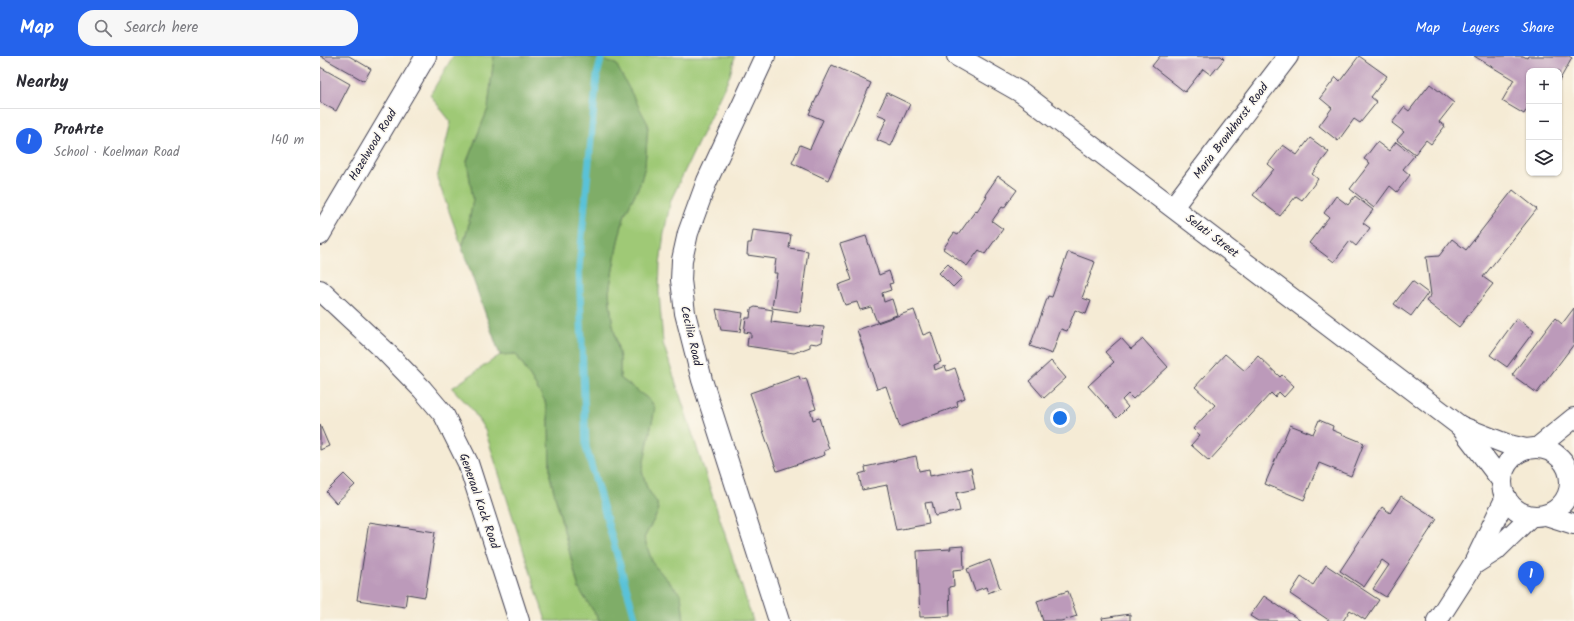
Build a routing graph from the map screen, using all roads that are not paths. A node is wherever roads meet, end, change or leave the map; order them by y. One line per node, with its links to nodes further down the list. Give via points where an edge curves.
1 (426, 56): 6 (street, Hazelwood Road)
2 (765, 56): 17 (street, Cecilia Road, via 707,181 688,233 681,280 685,313 702,380)
3 (957, 56): 5 (street, Selati Street, via 1022,93)
4 (1288, 56): 5 (street, Maria Bronkhorst Road)
5 (1173, 207): 9 (street, Selati Street)
6 (320, 235)
7 (320, 290): 16 (street, Generaal Kock Road, via 383,348 444,416 468,463)
8 (1574, 418): 10 (street)
9 (1460, 426): 10 (street, Selati Street, via 1509,445); 12 (street, Selati Street)
10 (1532, 448): 11 (street, via 1557,454); 12 (street, via 1517,454 1509,462 1504,471)
11 (1572, 476): 13 (street, via 1564,503 1556,510)
12 (1504, 489): 13 (street, via 1516,510); 15 (street)
13 (1538, 515): 14 (street); 15 (street, via 1495,551)
14 (1574, 524)
15 (1473, 565): 18 (street)
16 (519, 621)
17 (779, 621)
18 (1436, 621)

